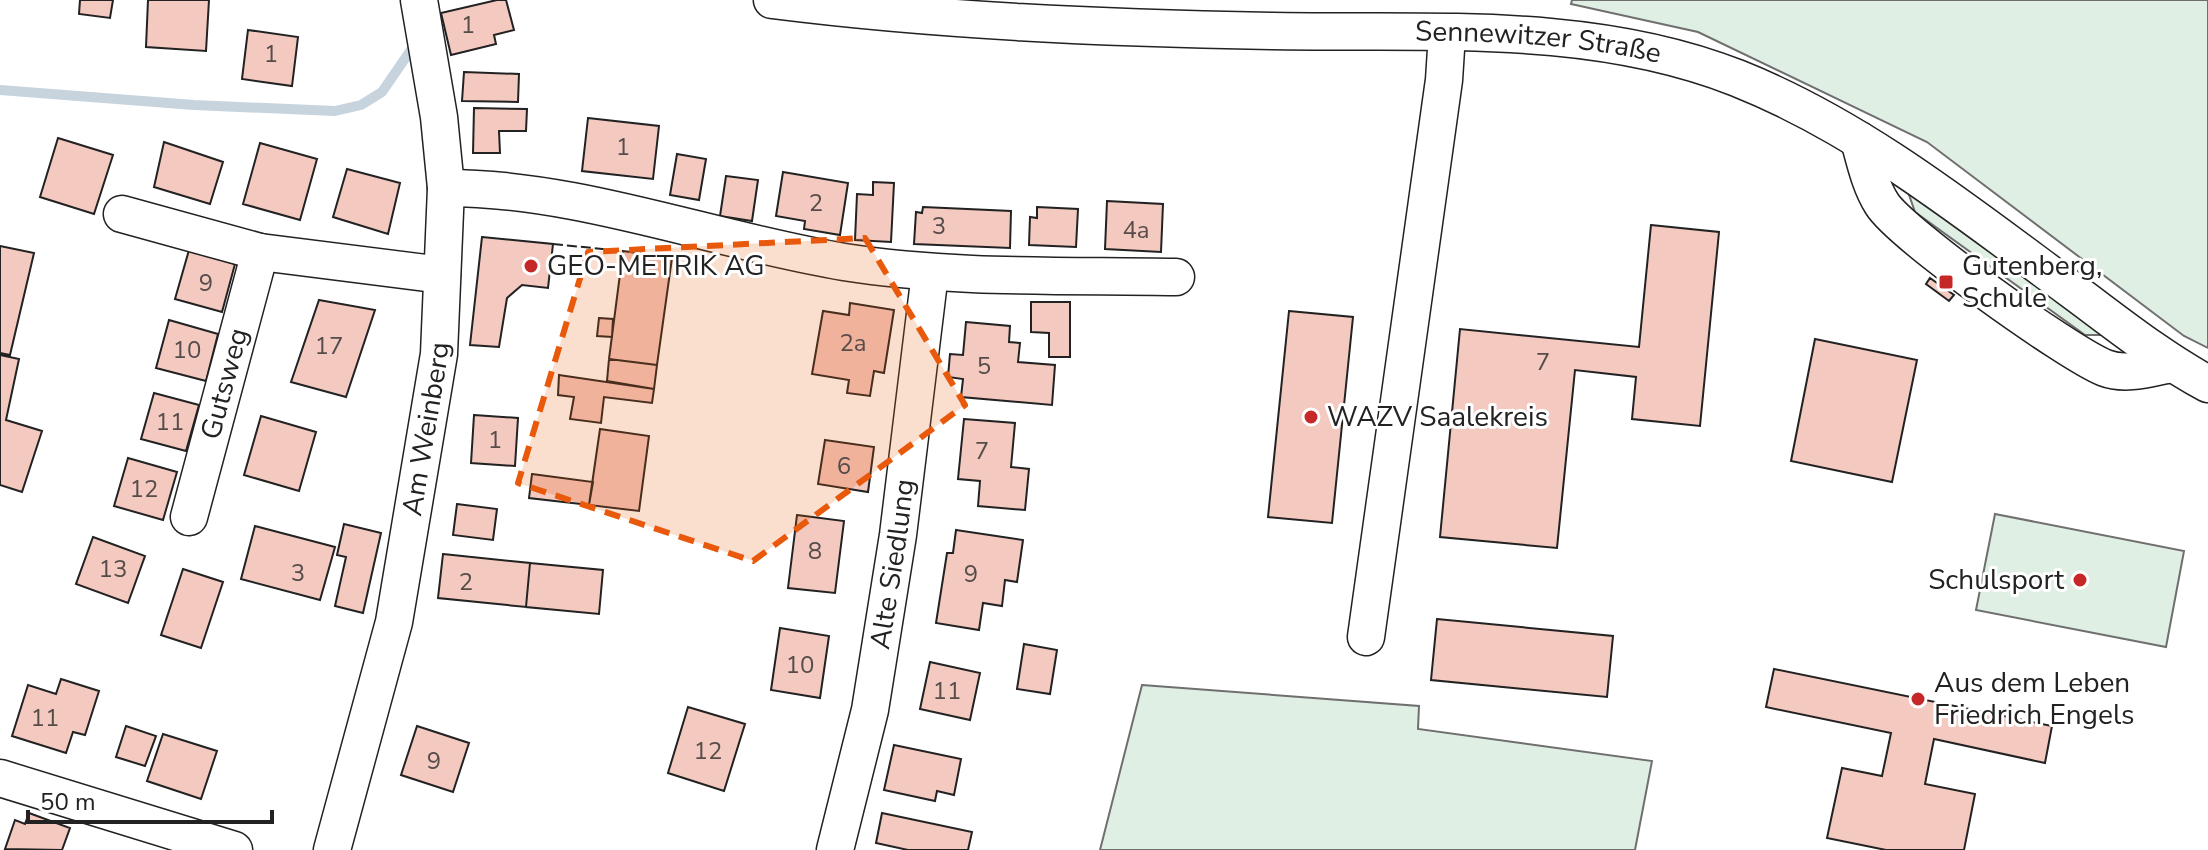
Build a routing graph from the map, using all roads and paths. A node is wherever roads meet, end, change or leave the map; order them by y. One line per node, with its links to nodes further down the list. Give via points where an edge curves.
1 (419, 0): 5 (street, Am Weinberg)
2 (772, 0): 3 (street, Sennewitzer Straße, via 907,17)
3 (1447, 34): 4 (street, Sennewitzer Straße, via 1603,41 1672,56 1738,79); 14 (street)
4 (1859, 140): 11 (street, Sennewitzer Straße); 11 (street, via 1882,205 1899,224 1977,282 2108,369 2136,371)
5 (446, 188): 8 (street, via 538,194 717,237); 9 (street, Am Weinberg)
6 (122, 214): 7 (street)
7 (260, 252): 9 (street); 13 (street, Gutsweg)
8 (930, 273): 10 (street); 18 (street, Alte Siedlung, via 870,710)
9 (442, 275): 17 (street, Am Weinberg, via 434,402 394,622)
10 (1176, 277)
11 (2171, 364): 12 (street, Sennewitzer Straße)
12 (2208, 384)
13 (189, 517)
14 (1366, 637)
15 (0, 778): 16 (street)
16 (234, 850)
17 (332, 850)
18 (835, 850)

